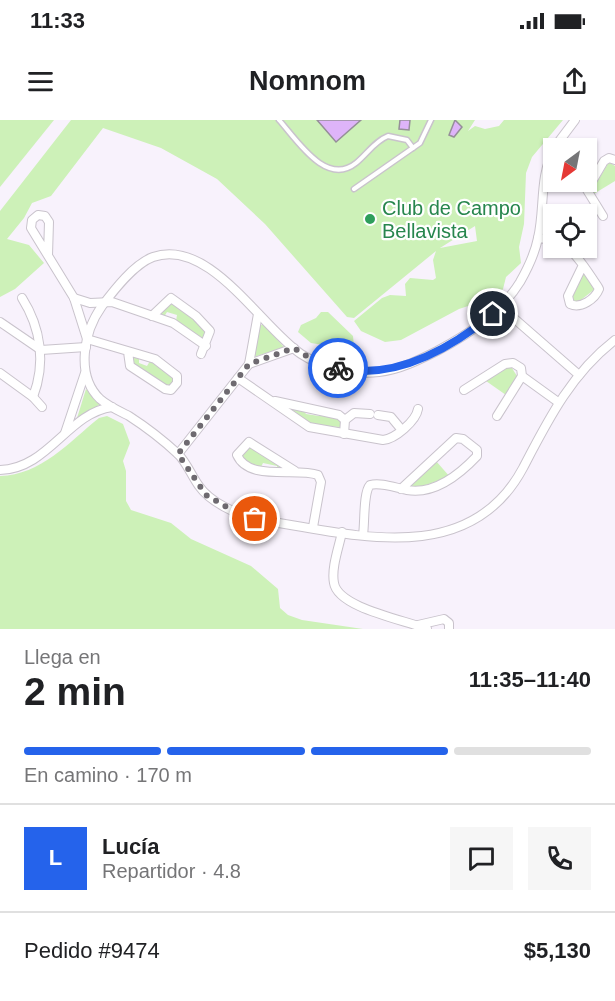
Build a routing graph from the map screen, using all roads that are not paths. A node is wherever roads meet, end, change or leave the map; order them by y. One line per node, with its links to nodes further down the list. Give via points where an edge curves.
1 (279, 120): 5 (lane, via 315,159 335,170 349,168 388,136 406,140)
2 (431, 120): 5 (lane, via 426,135)
3 (575, 120): 4 (street)
4 (563, 138)
5 (413, 148): 9 (lane)
6 (615, 160): 7 (street, via 605,159)
7 (597, 171)
8 (543, 182): 12 (street)
9 (354, 189)
10 (588, 192): 11 (street)
11 (603, 216)
12 (538, 238): 13 (street); 20 (street, via 528,267)
13 (543, 239)
14 (48, 255): 14 (street, via 31,228 38,215 49,222); 18 (street)
15 (577, 258): 16 (street)
16 (583, 265): 16 (street, via 599,291 575,306 568,296)
17 (22, 298): 28 (street, via 34,321)
18 (74, 298): 19 (street); 25 (street)
19 (105, 302): 21 (street, via 144,261 178,254 194,259 214,273); 22 (street); 25 (street)
20 (501, 307): 27 (street, via 443,348 384,371 365,373 332,367); 34 (street)
21 (258, 314): 27 (street); 31 (street)
22 (152, 316): 26 (street, via 180,326); 26 (street, via 167,300 175,299 209,329)
23 (0, 322): 28 (street)
24 (615, 339): 34 (street)
25 (86, 343): 28 (street); 29 (street); 32 (street)
26 (206, 346): 30 (street)
27 (294, 348): 31 (street)
28 (41, 350): 38 (street, via 40,375)
29 (128, 352): 29 (street, via 159,361 177,376 177,383 171,390 165,389 130,366)
30 (201, 354)
31 (249, 364): 36 (street)
32 (86, 369): 42 (street, via 96,394); 48 (street)
33 (0, 373): 38 (street)
34 (579, 375): 40 (street)
35 (522, 376): 37 (street, via 519,366 507,363); 40 (street); 44 (street)
36 (238, 378): 39 (street); 49 (street)
37 (464, 390)
38 (33, 397): 41 (street)
39 (275, 401): 45 (street, via 339,415); 47 (street, via 309,427)
40 (558, 402): 55 (street, via 514,483 483,515 467,524 425,536)
41 (42, 407)
42 (112, 407): 48 (street, via 95,411); 49 (street)
43 (418, 409): 46 (street, via 414,419)
44 (496, 416)
45 (345, 420): 46 (street, via 356,412 391,417); 47 (street)
46 (401, 429): 47 (street, via 385,440)
47 (344, 434)
48 (64, 436): 50 (street, via 26,464)
49 (178, 454): 53 (street, via 206,495 237,513)
50 (0, 470)
51 (295, 471): 51 (street, via 249,442 237,455 239,460 261,471); 53 (street, via 321,478)
52 (401, 489): 52 (street, via 416,490 452,480 476,457 477,450 456,438); 55 (street, via 374,483 368,486)
53 (314, 527): 54 (street)
54 (342, 532): 55 (street); 56 (street, via 333,577 341,597 353,605)
55 (363, 535)
56 (418, 625): 57 (street); 58 (street, via 444,619)
57 (427, 629)
58 (449, 629)

